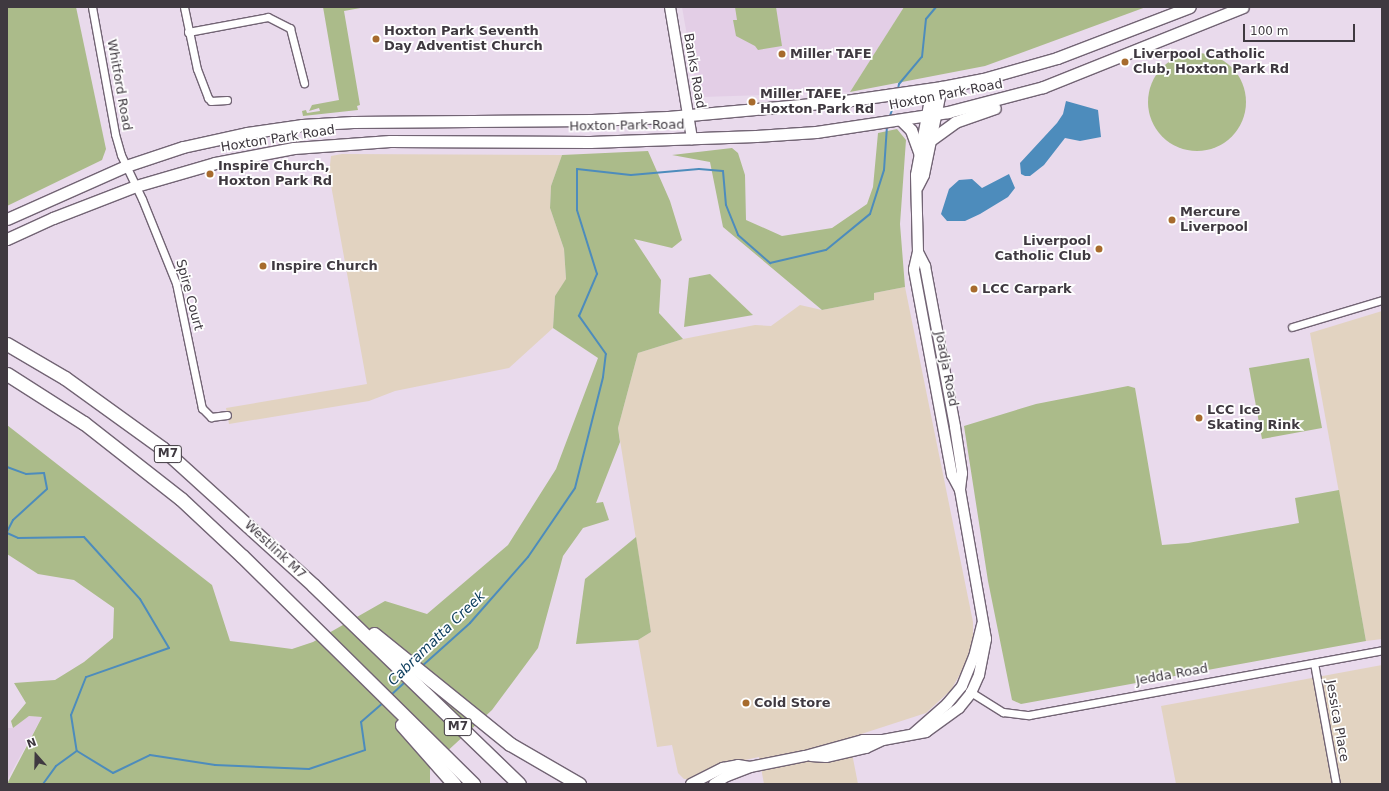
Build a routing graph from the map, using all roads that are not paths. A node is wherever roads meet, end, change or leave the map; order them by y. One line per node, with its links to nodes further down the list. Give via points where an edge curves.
1 (92, 7): 17 (street, Whitford Road, via 115,134)
2 (184, 7): 6 (street)
3 (670, 7): 11 (main road, Banks Road)
4 (1190, 7): 9 (main road, Hoxton Park Road, via 1057,58)
5 (1243, 7): 8 (main road, Hoxton Park Road)
6 (188, 32): 7 (street, via 268,17 290,28); 10 (street, via 197,69 208,98 211,101)
7 (304, 84)
8 (1043, 87): 12 (main road, Hoxton Park Road, via 1008,98); 15 (main road, via 955,122)
9 (937, 88): 11 (main road, Hoxton Park Road, via 773,109 730,110); 12 (main road, Joadja Road)
10 (227, 100)
11 (689, 115): 14 (main road, Banks Road); 17 (main road, Hoxton Park Road, via 592,120 321,123 216,139)
12 (932, 115): 13 (main road, Hoxton Park Road); 15 (main road, Joadja Road); 16 (main road, Joadja Road)
13 (903, 121): 14 (main road, Hoxton Park Road, via 875,122 816,132); 16 (main road, via 911,130)
14 (692, 139): 18 (main road, Hoxton Park Road, via 390,141 334,144 294,148 215,163)
15 (932, 139): 19 (main road, Joadja Road, via 924,175)
16 (920, 155): 19 (main road, Joadja Road, via 916,175)
17 (126, 166): 18 (street, Spire Court); 20 (main road, Hoxton Park Road)
18 (136, 186): 21 (main road, Hoxton Park Road); 26 (street, Spire Court, via 176,283 202,408 212,417)
19 (918, 187): 28 (main road, Joadja Road, via 918,252 914,269 952,475 960,490)
20 (7, 219)
21 (7, 239)
22 (1382, 300): 23 (street)
23 (1292, 327)
24 (7, 344): 27 (highway, Westlink M7 / M7, via 65,378 162,448)
25 (7, 374): 29 (highway, Westlink M7 / M7, via 84,423 148,471 212,527)
26 (228, 416)
27 (313, 585): 38 (highway, Westlink M7 / M7); 39 (highway, via 510,744)
28 (982, 624): 32 (main road, Joadja Road, via 974,657); 33 (main road, Joadja Road, via 986,639 984,655)
29 (333, 646): 36 (highway, Westlink M7 / M7); 37 (highway)
30 (1382, 650): 31 (street, Jedda Road)
31 (1314, 663): 33 (street, Jedda Road, via 1029,715 1003,712); 42 (street, Jessica Place)
32 (962, 686): 33 (street, Jedda Road); 34 (main road, via 947,704)
33 (971, 693): 34 (main road, via 959,708 935,727 926,732)
34 (914, 733): 35 (main road, via 845,753 805,756)
35 (750, 767): 40 (main road, via 738,765 723,768); 41 (main road)
36 (473, 783)
37 (454, 784)
38 (519, 784)
39 (579, 784)
40 (691, 784)
41 (714, 784)
42 (1336, 784)

